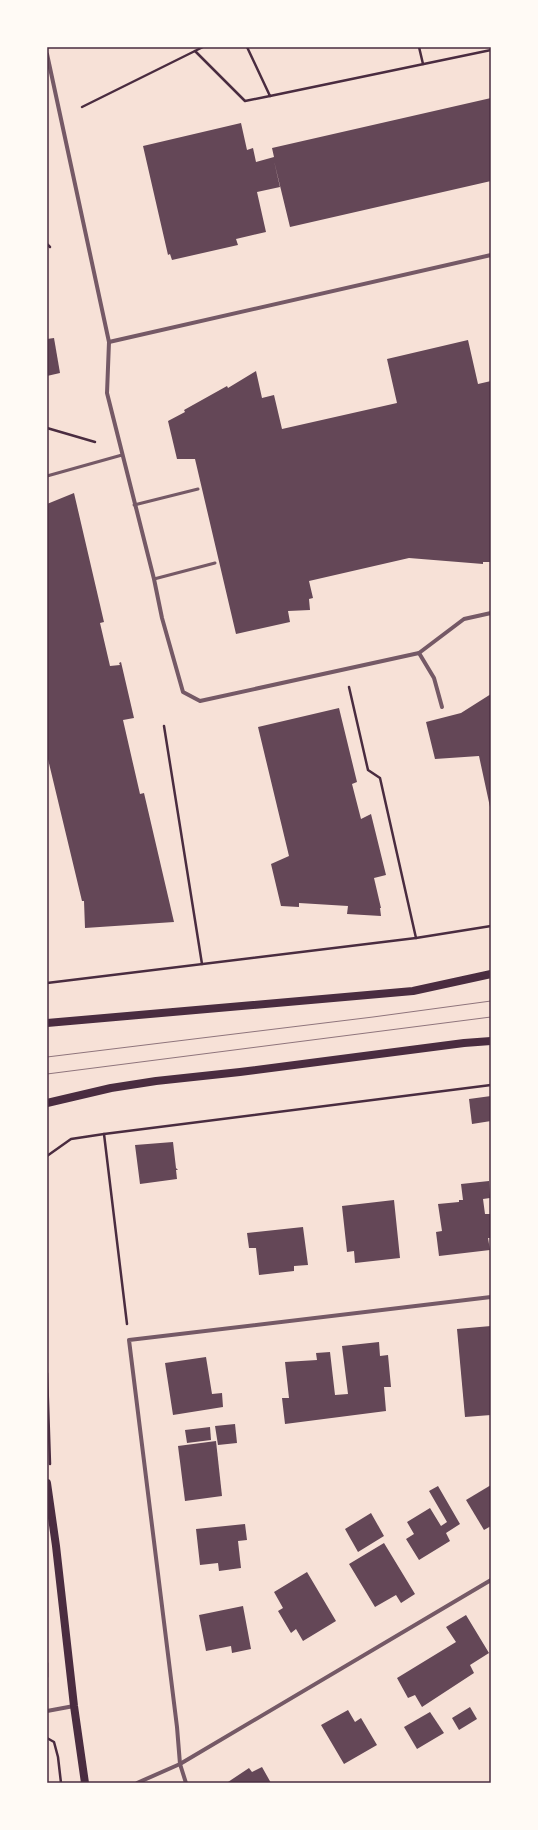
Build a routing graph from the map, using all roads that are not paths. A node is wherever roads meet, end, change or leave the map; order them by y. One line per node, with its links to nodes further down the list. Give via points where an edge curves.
1 (47, 54): 3 (street)
2 (491, 255): 3 (street)
3 (109, 342): 4 (street, via 107,393)
4 (122, 455): 5 (lane); 7 (street)
5 (47, 476)
6 (198, 489): 7 (lane)
7 (134, 505): 9 (street)
8 (215, 563): 9 (lane)
9 (154, 578): 11 (street, via 162,618 183,692 200,701)
10 (491, 613): 11 (street, via 464,619)
11 (419, 653): 12 (street, via 434,678)
12 (442, 707)
13 (491, 974): 14 (main road, via 413,991)
14 (47, 1023)
15 (491, 1041): 16 (main road, via 149,1082)
16 (47, 1103)
17 (491, 1297): 22 (street, via 129,1340)
18 (47, 1484): 20 (main road)
19 (491, 1580): 22 (street)
20 (74, 1706): 21 (street); 23 (main road)
21 (47, 1711)
22 (180, 1764): 24 (street); 25 (street)
23 (85, 1783)
24 (137, 1783)
25 (186, 1783)

